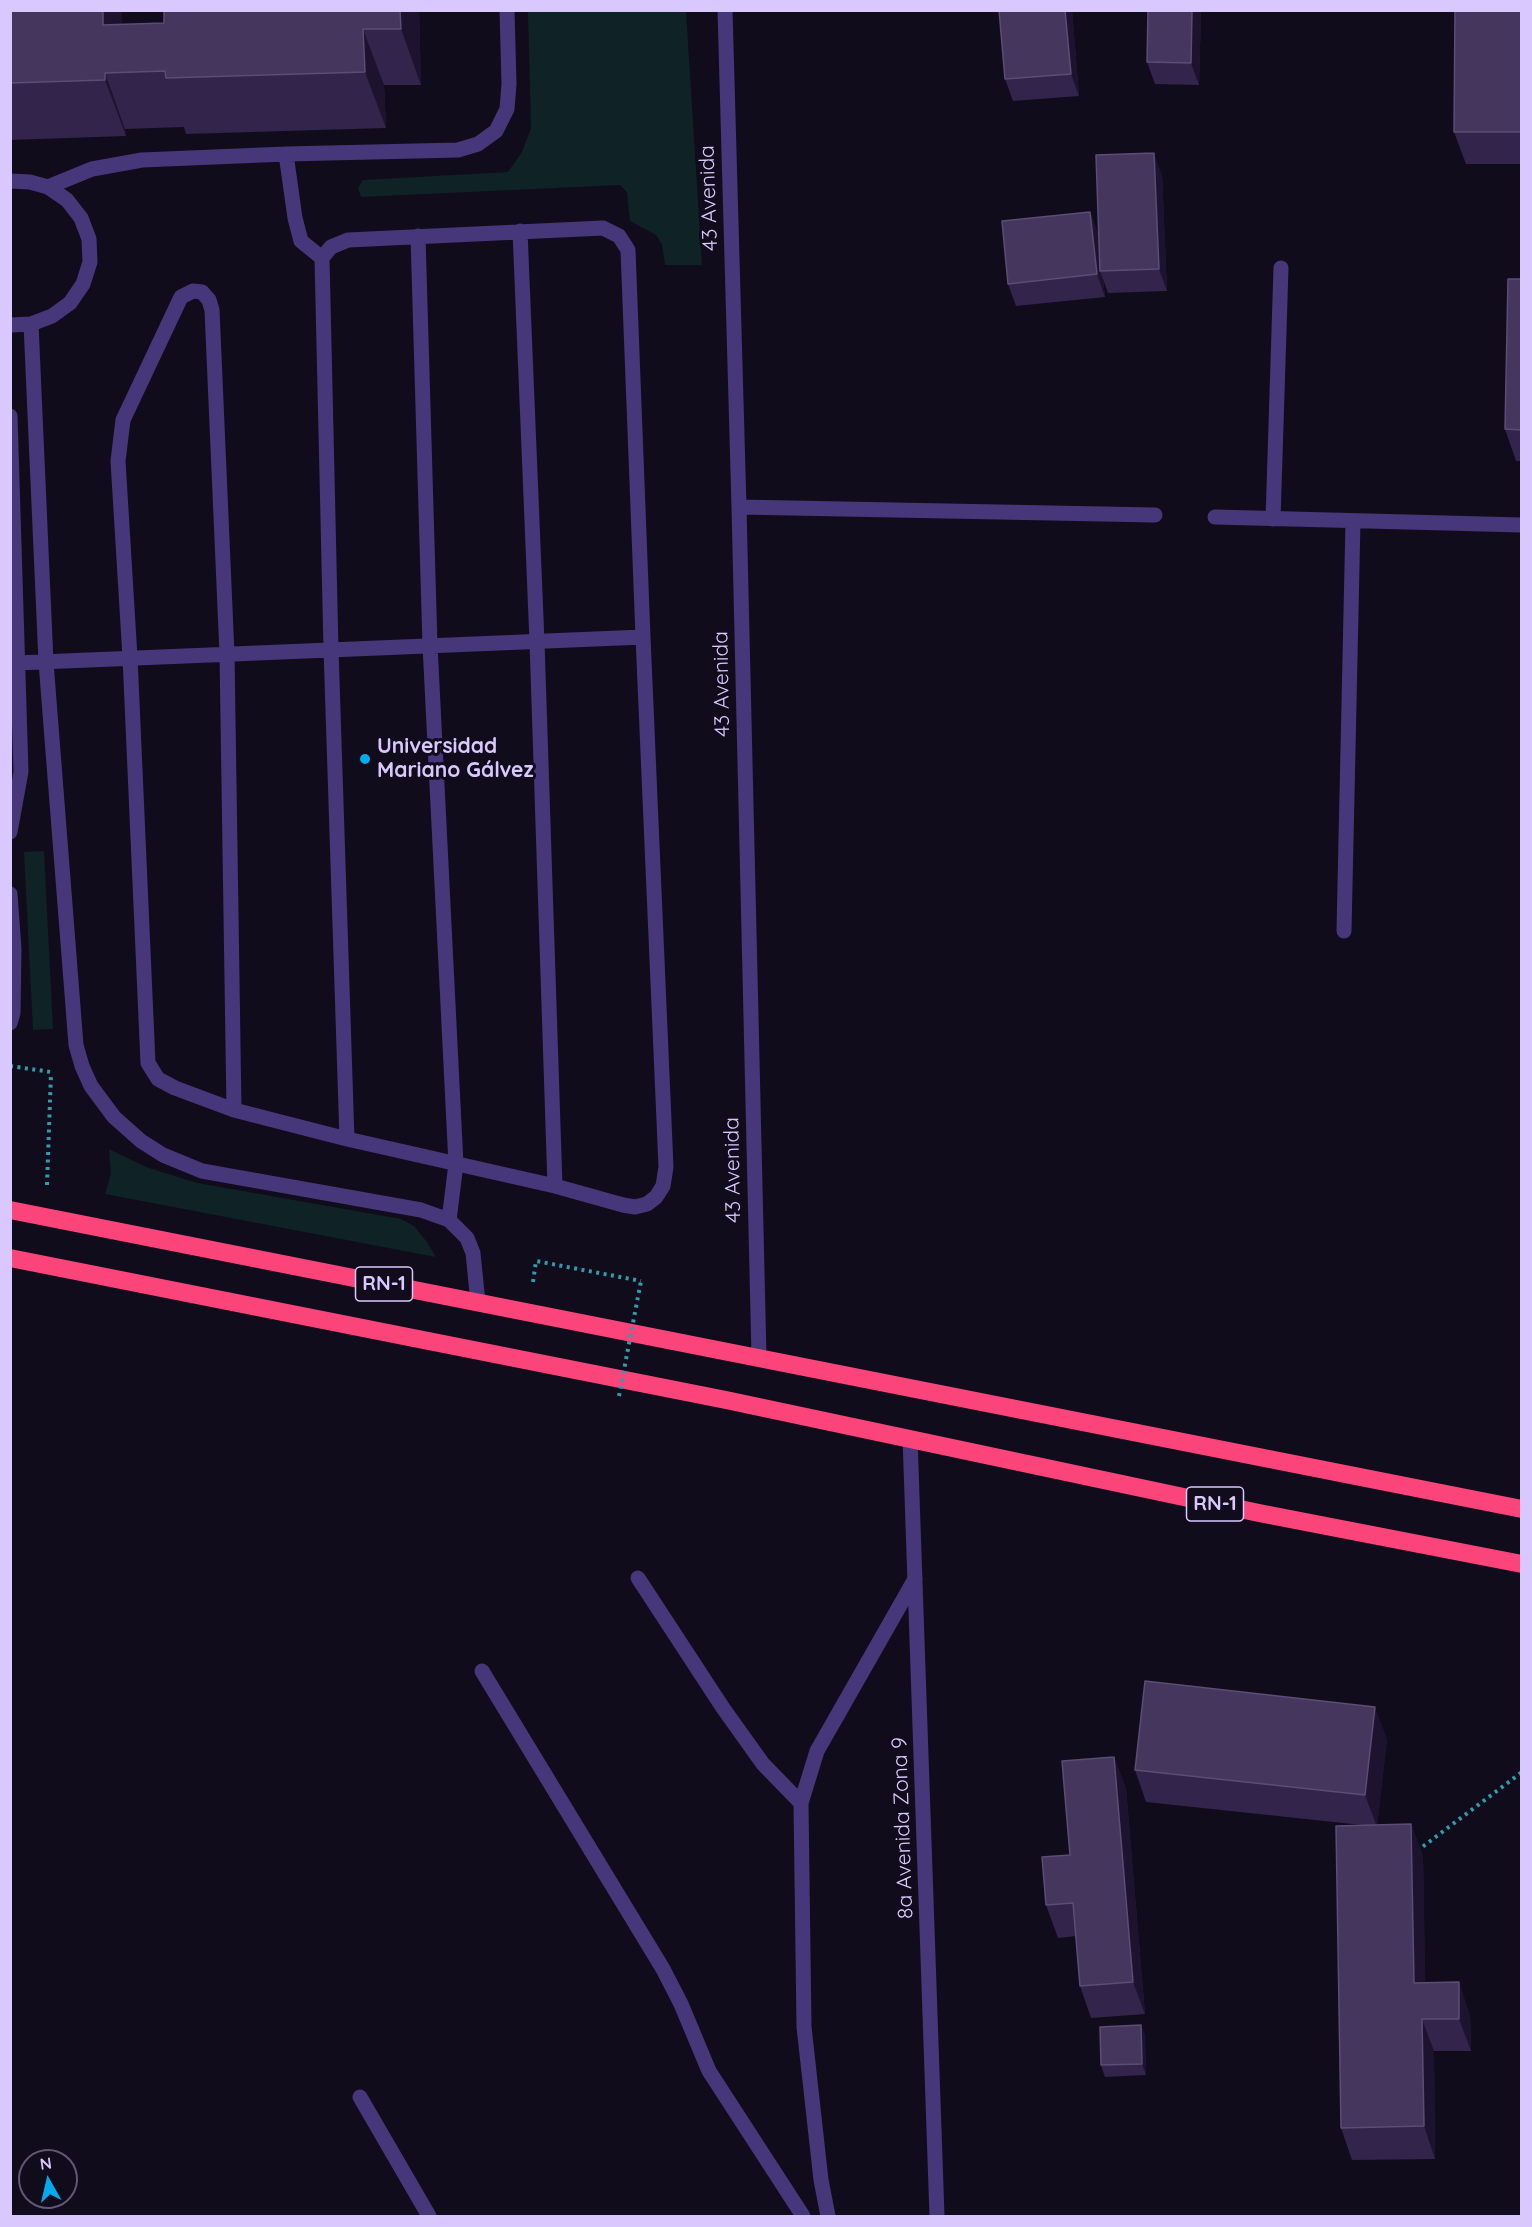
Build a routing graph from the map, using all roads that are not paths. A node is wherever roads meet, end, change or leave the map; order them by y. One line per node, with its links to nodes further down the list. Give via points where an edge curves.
1 (507, 10): 3 (street, via 507,109 496,131 478,144 458,150)
2 (725, 10): 13 (street, 43 Avenida)
3 (286, 153): 5 (street, via 142,160 92,169); 8 (street, via 301,241)
4 (10, 181): 5 (street)
5 (48, 187): 11 (street, via 67,200 81,218 89,239 90,262 83,284 70,303)
6 (520, 231): 7 (street); 19 (street, via 603,228 619,236 628,250); 20 (street)
7 (418, 236): 8 (street, via 348,240 331,247); 21 (street)
8 (322, 258): 22 (street)
9 (1281, 268): 16 (street)
10 (10, 324): 11 (street)
11 (31, 324): 25 (street)
12 (10, 416): 26 (street)
13 (739, 507): 14 (street); 39 (street, 43 Avenida)
14 (1155, 515)
15 (1215, 517): 16 (street)
16 (1273, 519): 17 (street)
17 (1353, 521): 18 (street); 29 (street)
18 (1521, 525)
19 (643, 637): 20 (street); 34 (street, via 666,1167 663,1186 647,1204 635,1207)
20 (537, 642): 21 (street); 34 (street)
21 (430, 645): 22 (street); 33 (street)
22 (331, 649): 23 (street); 32 (street)
23 (227, 654): 24 (street); 24 (street, via 212,310 202,292 193,291 181,297 123,420 118,461); 31 (street)
24 (130, 657): 25 (street); 31 (street, via 148,1063 158,1079)
25 (46, 662): 26 (street); 36 (street, via 76,1045 91,1086 114,1118 163,1155 202,1171 421,1210)
26 (16, 663): 27 (street, via 21,772)
27 (10, 832)
28 (10, 894): 30 (street, via 14,950)
29 (1344, 931)
30 (10, 1023)
31 (234, 1110): 32 (street)
32 (347, 1139): 33 (street)
33 (456, 1164): 34 (street); 36 (street)
34 (555, 1186)
35 (10, 1210): 38 (highway, RN-1)
36 (449, 1220): 38 (street, via 467,1238 473,1253)
37 (10, 1258): 40 (highway, RN-1)
38 (478, 1303): 39 (highway, RN-1)
39 (759, 1357): 41 (highway, RN-1)
40 (910, 1438): 42 (highway, RN-1); 44 (street, 8a Avenida Zona 9)
41 (1521, 1509)
42 (1521, 1564)
43 (638, 1578): 46 (street, via 763,1764)
44 (915, 1579): 46 (street, via 817,1751); 51 (street, 8a Avenida Zona 9)
45 (482, 1671): 49 (street, via 663,1969 709,2071)
46 (801, 1803): 50 (street, via 804,2027)
47 (360, 2097): 48 (street)
48 (429, 2217)
49 (802, 2217)
50 (828, 2217)
51 (937, 2217)

